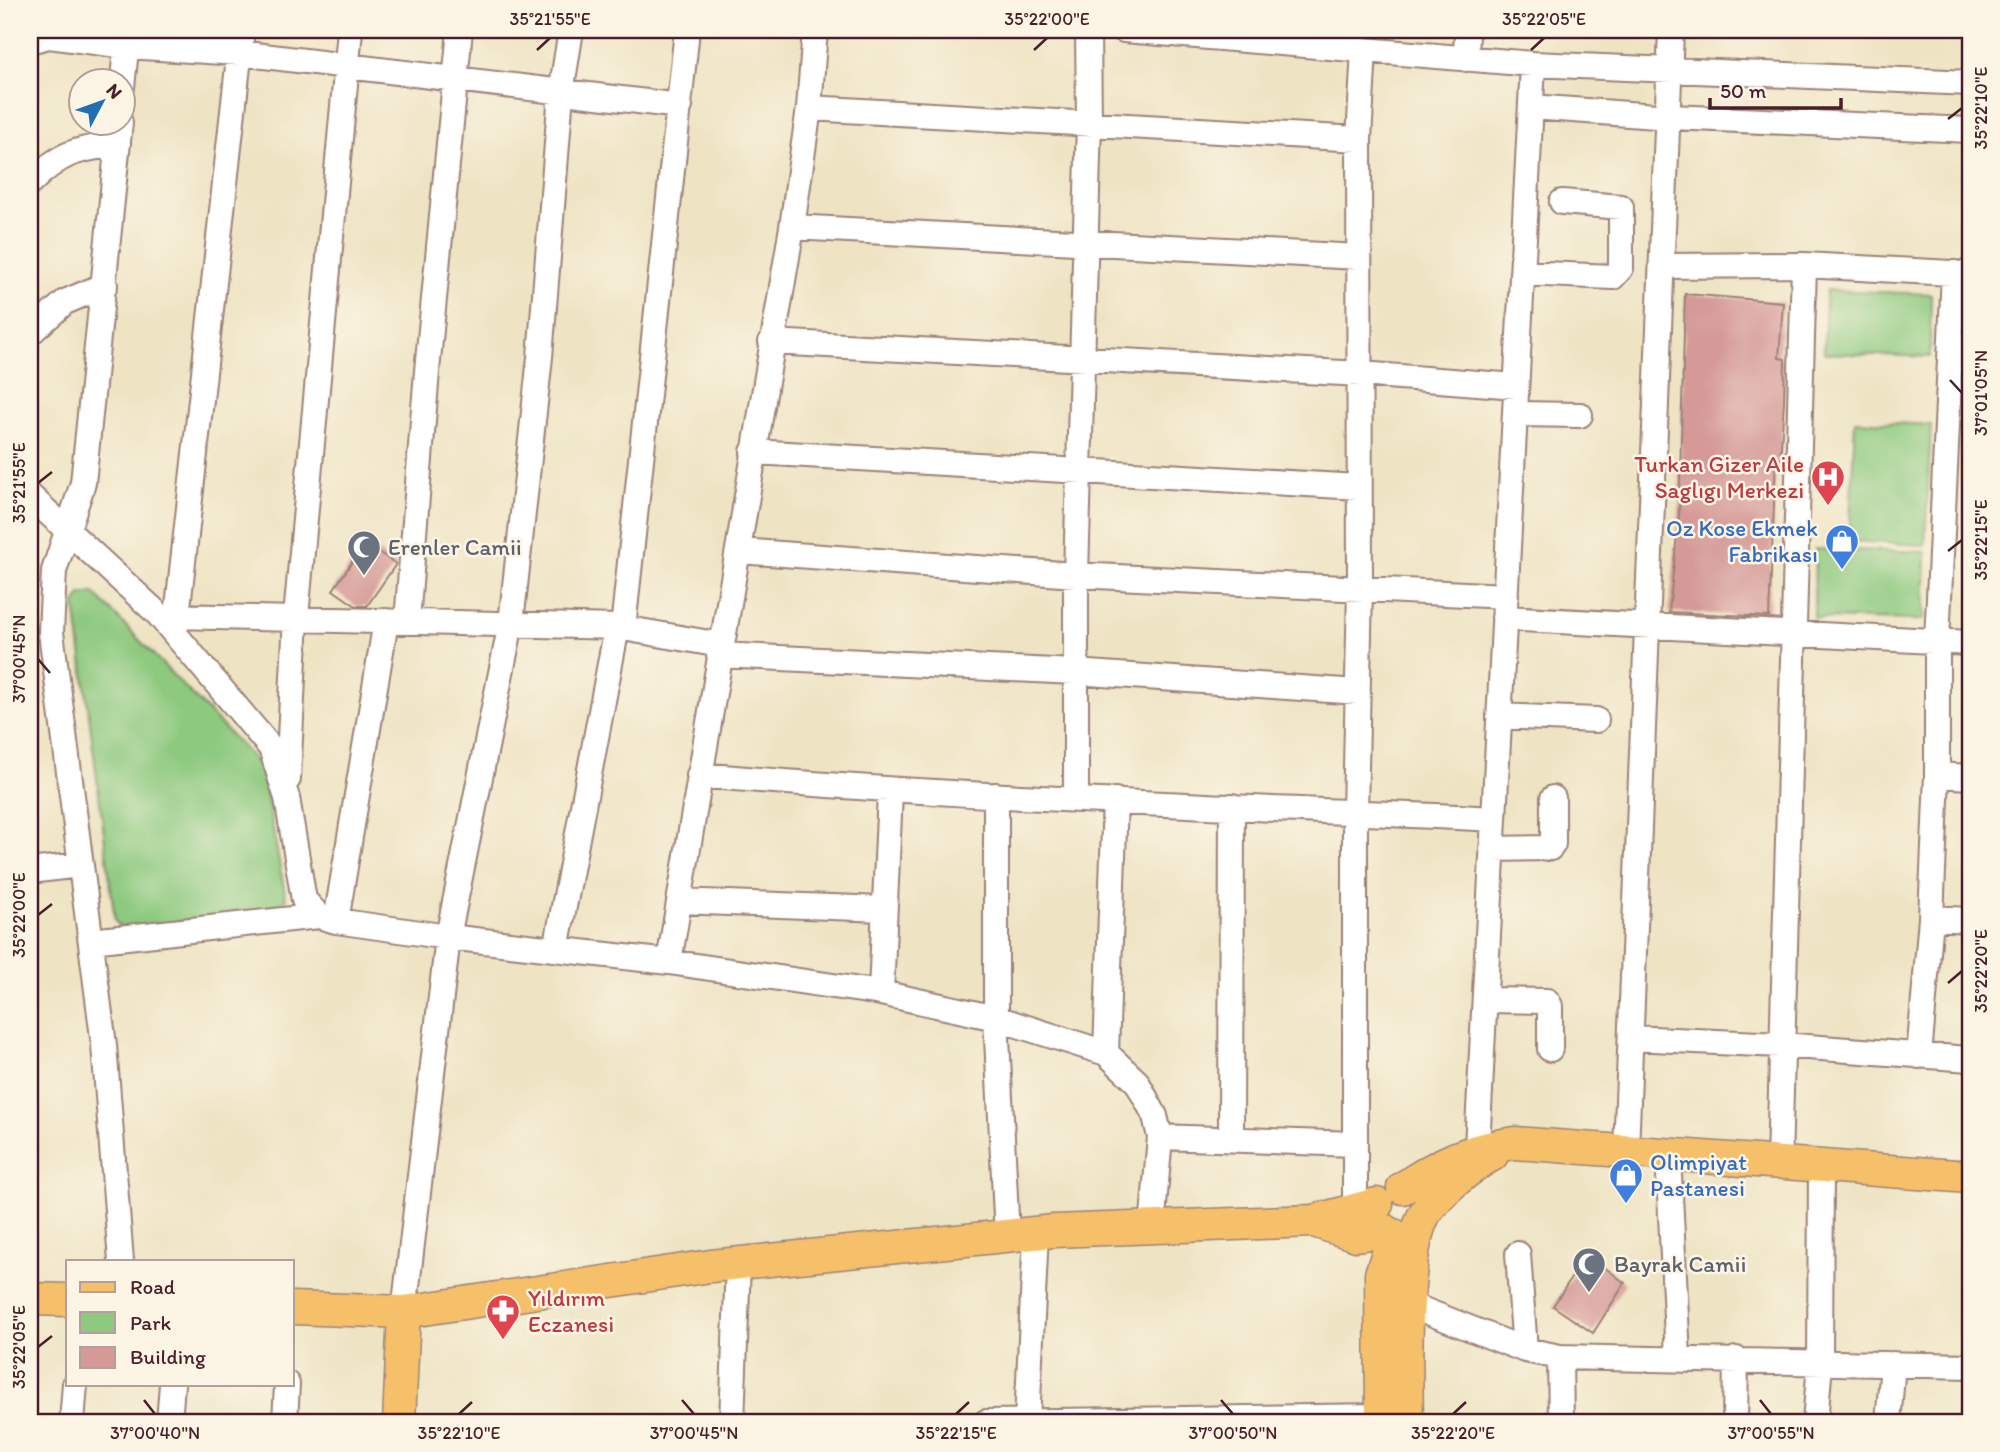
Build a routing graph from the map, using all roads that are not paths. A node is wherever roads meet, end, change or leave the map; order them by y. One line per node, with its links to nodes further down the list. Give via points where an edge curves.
1 (350, 30): 17 (street)
2 (460, 30): 19 (street)
3 (570, 30): 21 (street)
4 (687, 30): 22 (street)
5 (815, 30): 24 (street)
6 (1088, 30): 26 (street)
7 (1124, 30): 13 (street)
8 (1467, 30): 14 (street)
9 (1671, 30): 18 (street)
10 (127, 38): 11 (street, via 49,36); 12 (street); 16 (street)
11 (30, 41)
12 (240, 42): 17 (street); 60 (street)
13 (1364, 50): 14 (street); 30 (street)
14 (1466, 59): 15 (street)
15 (1533, 64): 18 (street); 23 (street)
16 (124, 66)
17 (345, 68): 19 (street); 57 (street)
18 (1671, 69): 20 (street); 25 (street)
19 (454, 78): 21 (street); 58 (street)
20 (1970, 83)
21 (561, 93): 22 (street); 59 (street, via 540,357)
22 (680, 106): 62 (street)
23 (1531, 107): 25 (street); 39 (street)
24 (809, 108): 26 (street); 33 (street)
25 (1670, 117): 27 (street); 37 (street)
26 (1089, 122): 30 (street); 34 (street)
27 (1970, 130)
28 (111, 136): 31 (street, via 50,164)
29 (119, 136): 40 (street)
30 (1359, 139): 35 (street)
31 (30, 183)
32 (1562, 202): 39 (street, via 1621,207 1621,268 1613,277)
33 (792, 227): 34 (street); 42 (street)
34 (1085, 242): 35 (street); 43 (street)
35 (1359, 257): 44 (street)
36 (1804, 265): 37 (street); 38 (street); 64 (street)
37 (1664, 266): 61 (street)
38 (1962, 273): 65 (street)
39 (1522, 274): 45 (street)
40 (105, 285): 41 (street, via 65,302); 52 (street, via 83,483)
41 (30, 333)
42 (771, 342): 43 (street); 48 (street)
43 (1082, 359): 44 (street); 49 (street)
44 (1361, 374): 45 (street); 50 (street)
45 (1516, 386): 46 (street)
46 (1515, 414): 47 (street); 56 (street)
47 (1580, 415)
48 (753, 452): 49 (street); 53 (street)
49 (1080, 470): 50 (street); 54 (street)
50 (1359, 487): 55 (street)
51 (30, 496): 52 (street)
52 (69, 535): 60 (street); 63 (street, via 54,571)
53 (739, 551): 54 (street); 67 (street)
54 (1076, 575): 55 (street); 68 (street)
55 (1360, 589): 56 (street); 69 (street)
56 (1505, 607): 61 (street); 70 (street)
57 (296, 617): 58 (street); 60 (street); 77 (street)
58 (397, 621): 59 (street); 89 (street)
59 (511, 623): 62 (street); 92 (street)
60 (176, 625): 77 (street, via 271,748)
61 (1648, 627): 64 (street); 99 (street)
62 (620, 628): 67 (street); 94 (street)
63 (40, 633): 85 (street)
64 (1793, 634): 65 (street); 100 (street)
65 (1937, 641): 66 (street); 73 (street)
66 (1970, 643)
67 (720, 650): 68 (street); 72 (street)
68 (1075, 672): 69 (street); 78 (street)
69 (1358, 692): 82 (street)
70 (1499, 716): 71 (street); 83 (street)
71 (1596, 720)
72 (699, 775): 75 (street); 87 (street)
73 (1937, 775): 74 (street); 90 (street)
74 (1970, 778)
75 (890, 792): 76 (street); 88 (street)
76 (996, 795): 78 (street); 98 (street)
77 (287, 798): 89 (street, via 304,900)
78 (1076, 798): 80 (street)
79 (1553, 798): 84 (street, via 1550,848)
80 (1115, 800): 81 (street); 102 (street)
81 (1232, 806): 82 (street); 106 (street)
82 (1355, 812): 83 (street); 107 (street)
83 (1494, 819): 84 (street)
84 (1492, 849): 97 (street)
85 (79, 866): 86 (street); 93 (street)
86 (30, 871)
87 (679, 901): 88 (street); 95 (street)
88 (883, 909): 96 (street)
89 (327, 918): 92 (street); 93 (street)
90 (1931, 918): 91 (street); 103 (street)
91 (1970, 920)
92 (448, 937): 94 (street); 124 (street)
93 (91, 942): 118 (street)
94 (556, 949): 95 (street)
95 (669, 962): 96 (street)
96 (881, 993): 98 (street)
97 (1485, 1000): 101 (street, via 1547,1002); 109 (street)
98 (996, 1018): 102 (street); 116 (street)
99 (1631, 1038): 100 (street); 108 (street)
100 (1781, 1045): 103 (street); 111 (street)
101 (1550, 1049)
102 (1106, 1053): 105 (street, via 1149,1098)
103 (1919, 1056): 104 (street)
104 (1970, 1059)
105 (1160, 1137): 106 (street); 115 (street)
106 (1231, 1139): 107 (street)
107 (1355, 1144): 114 (street)
108 (1626, 1151): 109 (main road, via 1515,1143); 110 (main road)
109 (1482, 1153): 114 (main road, via 1448,1188)
110 (1668, 1154): 111 (main road); 127 (street)
111 (1779, 1163): 112 (main road)
112 (1821, 1166): 113 (main road); 129 (street)
113 (1970, 1177)
114 (1389, 1218): 115 (main road); 122 (main road); 137 (main road, via 1381,1274)
115 (1152, 1227): 116 (main road)
116 (1022, 1235): 119 (main road); 138 (street)
117 (1518, 1254): 125 (street)
118 (121, 1260)
119 (737, 1263): 124 (main road); 143 (street)
120 (30, 1299): 121 (main road)
121 (66, 1300)
122 (1408, 1304): 125 (street); 137 (main road)
123 (294, 1308): 124 (main road)
124 (404, 1312): 142 (main road)
125 (1525, 1350): 126 (street)
126 (1560, 1357): 127 (street); 145 (street)
127 (1678, 1358): 128 (street)
128 (1735, 1359): 129 (street); 146 (street)
129 (1820, 1364): 130 (street); 147 (street)
130 (1893, 1364): 131 (street); 148 (street)
131 (1970, 1366)
132 (75, 1386): 139 (street)
133 (172, 1386): 140 (street)
134 (287, 1386): 141 (street)
135 (1166, 1420): 136 (street); 138 (street)
136 (1232, 1420): 137 (street)
137 (1390, 1420)
138 (1027, 1421): 144 (street)
139 (72, 1422)
140 (169, 1422)
141 (285, 1422)
142 (399, 1422)
143 (732, 1422)
144 (986, 1422)
145 (1561, 1422)
146 (1735, 1422)
147 (1815, 1422)
148 (1888, 1422)

